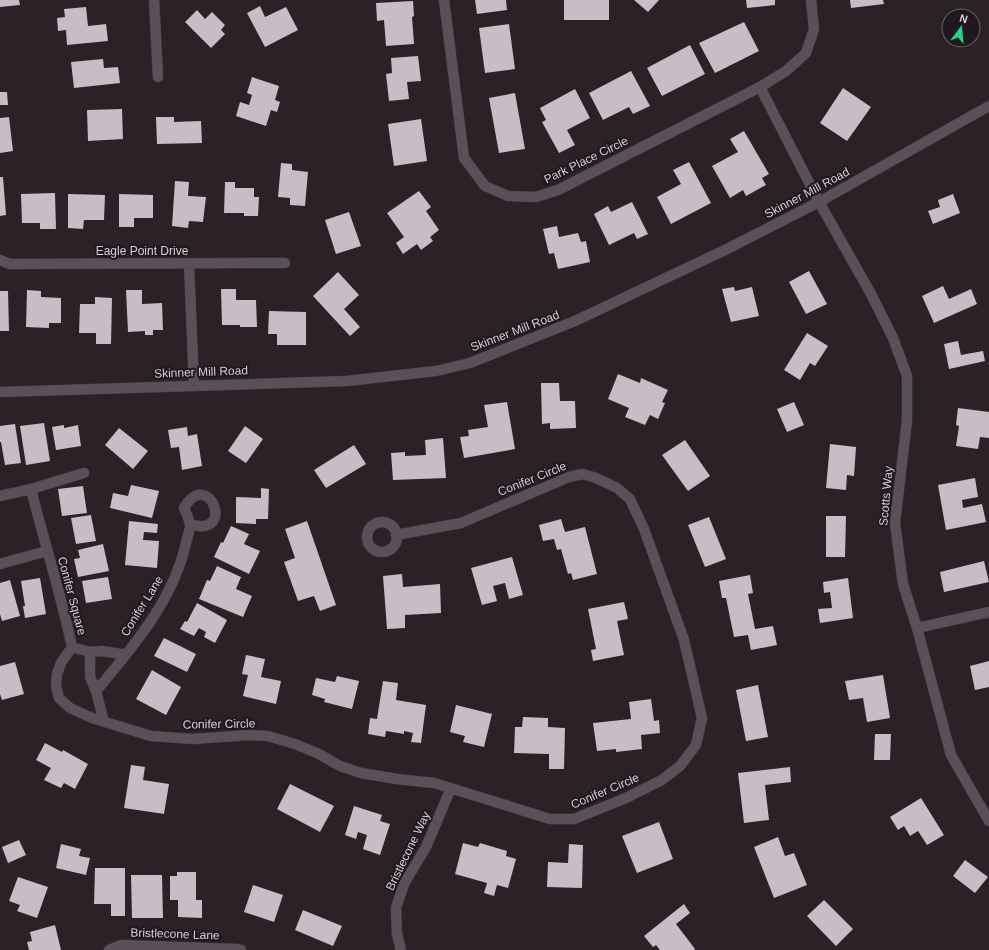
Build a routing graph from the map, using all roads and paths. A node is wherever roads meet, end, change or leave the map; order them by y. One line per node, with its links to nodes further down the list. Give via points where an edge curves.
1 (154, 0): 4 (street)
2 (444, 0): 5 (street, Park Place Circle, via 464,158 485,186 508,196 536,197 558,190)
3 (811, 0): 5 (street, Park Place Circle, via 814,29 806,53 786,71)
4 (158, 77)
5 (760, 86): 7 (street)
6 (989, 106): 7 (street, Skinner Mill Road)
7 (819, 202): 11 (street, Skinner Mill Road, via 575,321 470,363 436,371 347,381); 21 (street, Scotts Way, via 871,294 893,338 907,376 907,420 895,523 903,584)
8 (0, 260): 10 (street, Eagle Point Drive, via 10,264)
9 (285, 263): 10 (street, Eagle Point Drive)
10 (189, 264): 11 (street)
11 (194, 386): 12 (street, Skinner Mill Road)
12 (0, 392)
13 (84, 473): 14 (street)
14 (31, 489): 15 (street); 18 (street, Conifer Square)
15 (0, 496)
16 (190, 524): 24 (street, Conifer Lane, via 175,578 147,627)
17 (396, 535): 27 (street, Conifer Circle, via 461,522 569,477 583,474 617,488 630,499 644,529 684,640 698,697 702,718 696,745 680,766 662,780 574,819 550,819)
18 (47, 551): 19 (street, Conifer Square); 22 (street, Conifer Square, via 64,607)
19 (0, 564)
20 (989, 612): 21 (street)
21 (917, 628): 28 (street, Scotts Way, via 951,755)
22 (72, 647): 23 (street); 26 (street, Conifer Circle, via 61,663 58,674 56,686 59,698 70,708)
23 (90, 652): 24 (street, via 103,651); 25 (street, via 90,677)
24 (126, 655): 25 (street, Conifer Lane)
25 (96, 691): 26 (street)
26 (104, 722): 27 (street, Conifer Circle, via 151,736 193,739 268,736 294,744 340,766 362,773)
27 (451, 788): 31 (street, Bristlecone Way, via 426,847 404,884 396,908 397,934)
28 (989, 821)
29 (109, 950): 30 (street, Bristlecone Lane, via 121,945)
30 (242, 950)
31 (401, 950)

